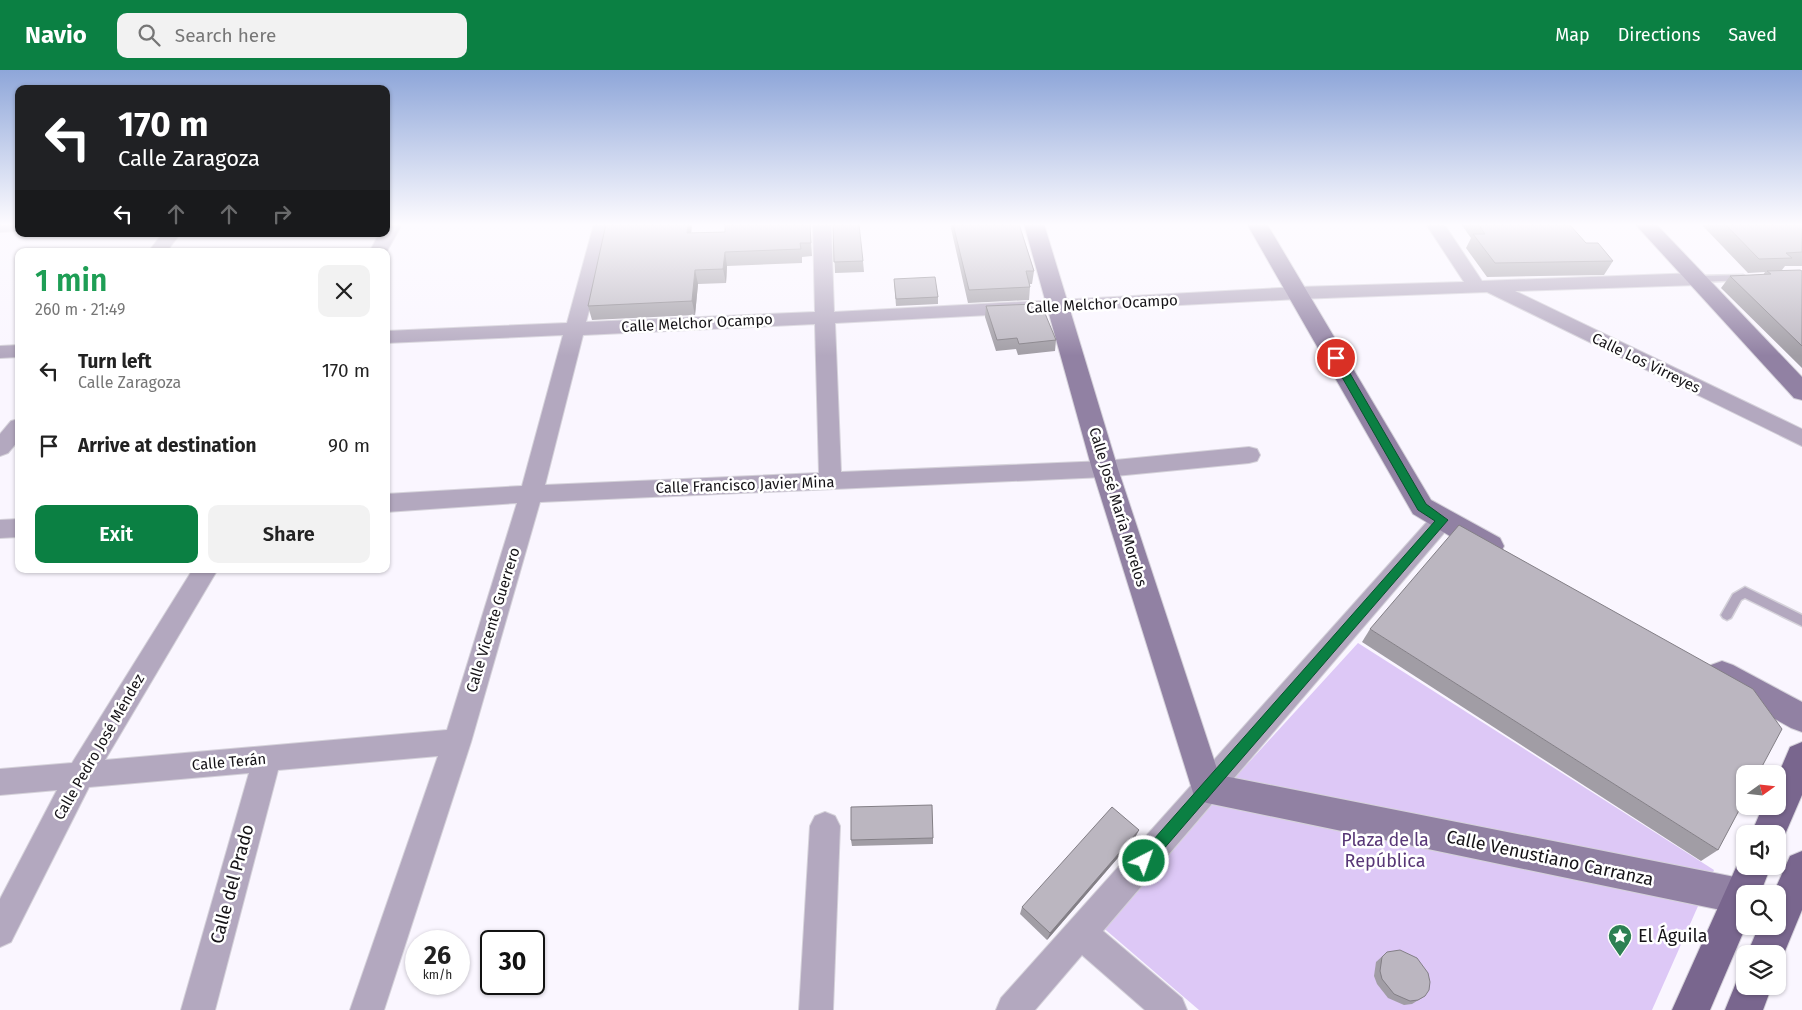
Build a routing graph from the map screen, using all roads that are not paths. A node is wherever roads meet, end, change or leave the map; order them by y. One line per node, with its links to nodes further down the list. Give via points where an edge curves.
1 (591, 268): 13 (street, Calle Vicente Guerrero)
2 (824, 268): 12 (street)
3 (1047, 268): 11 (main road, Calle José María Morelos)
4 (1283, 268): 10 (main road)
5 (1470, 268): 9 (street)
6 (1686, 268): 8 (main road)
7 (1755, 278): 8 (lane)
8 (1697, 279): 9 (street, Calle Melchor Ocampo); 17 (main road)
9 (1484, 286): 10 (street, Calle Melchor Ocampo); 19 (street, Calle Los Virreyes)
10 (1298, 293): 11 (street, Calle Melchor Ocampo); 26 (main road, via 1422,507)
11 (1059, 306): 12 (street, Calle Melchor Ocampo); 22 (main road, Calle José María Morelos)
12 (826, 318): 13 (street, Calle Melchor Ocampo); 23 (street)
13 (574, 329): 14 (street, Calle Melchor Ocampo); 24 (street, Calle Vicente Guerrero)
14 (390, 337)
15 (15, 351): 16 (street)
16 (0, 352)
17 (1802, 392)
18 (15, 431): 20 (street)
19 (1802, 438)
20 (0, 448)
21 (1249, 455): 22 (street, Calle Francisco Javier Mina)
22 (1105, 469): 23 (street, Calle Francisco Javier Mina); 40 (main road, Calle José María Morelos)
23 (830, 481): 24 (street, Calle Francisco Javier Mina)
24 (531, 494): 25 (street, Calle Francisco Javier Mina); 35 (street, Calle Vicente Guerrero)
25 (390, 503)
26 (1442, 520): 29 (main road); 40 (street)
27 (15, 528): 28 (street)
28 (0, 529)
29 (1513, 559)
30 (204, 573): 38 (street, Calle Pedro José Méndez)
31 (1727, 614): 32 (lane, via 1737,597 1745,592)
32 (1802, 621)
33 (1699, 662): 34 (main road)
34 (1802, 718)
35 (457, 742): 37 (street, Calle Terán); 51 (street, Calle Vicente Guerrero)
36 (1802, 758): 41 (main road)
37 (267, 759): 38 (street, Calle Terán); 50 (street, Calle del Prado)
38 (80, 775): 39 (street, Calle Terán); 46 (street, Calle Pedro José Méndez)
39 (0, 782)
40 (1207, 788): 43 (main road, Calle Venustiano Carranza); 47 (street)
41 (1772, 825)
42 (825, 826): 52 (street)
43 (1736, 885)
44 (1787, 900): 48 (main road)
45 (1736, 909): 55 (main road)
46 (0, 931)
47 (1080, 933): 53 (street); 54 (street)
48 (1770, 945)
49 (1750, 995): 56 (main road)
50 (198, 1010)
51 (367, 1010)
52 (816, 1010)
53 (1013, 1010)
54 (1170, 1010)
55 (1691, 1010)
56 (1744, 1010)

